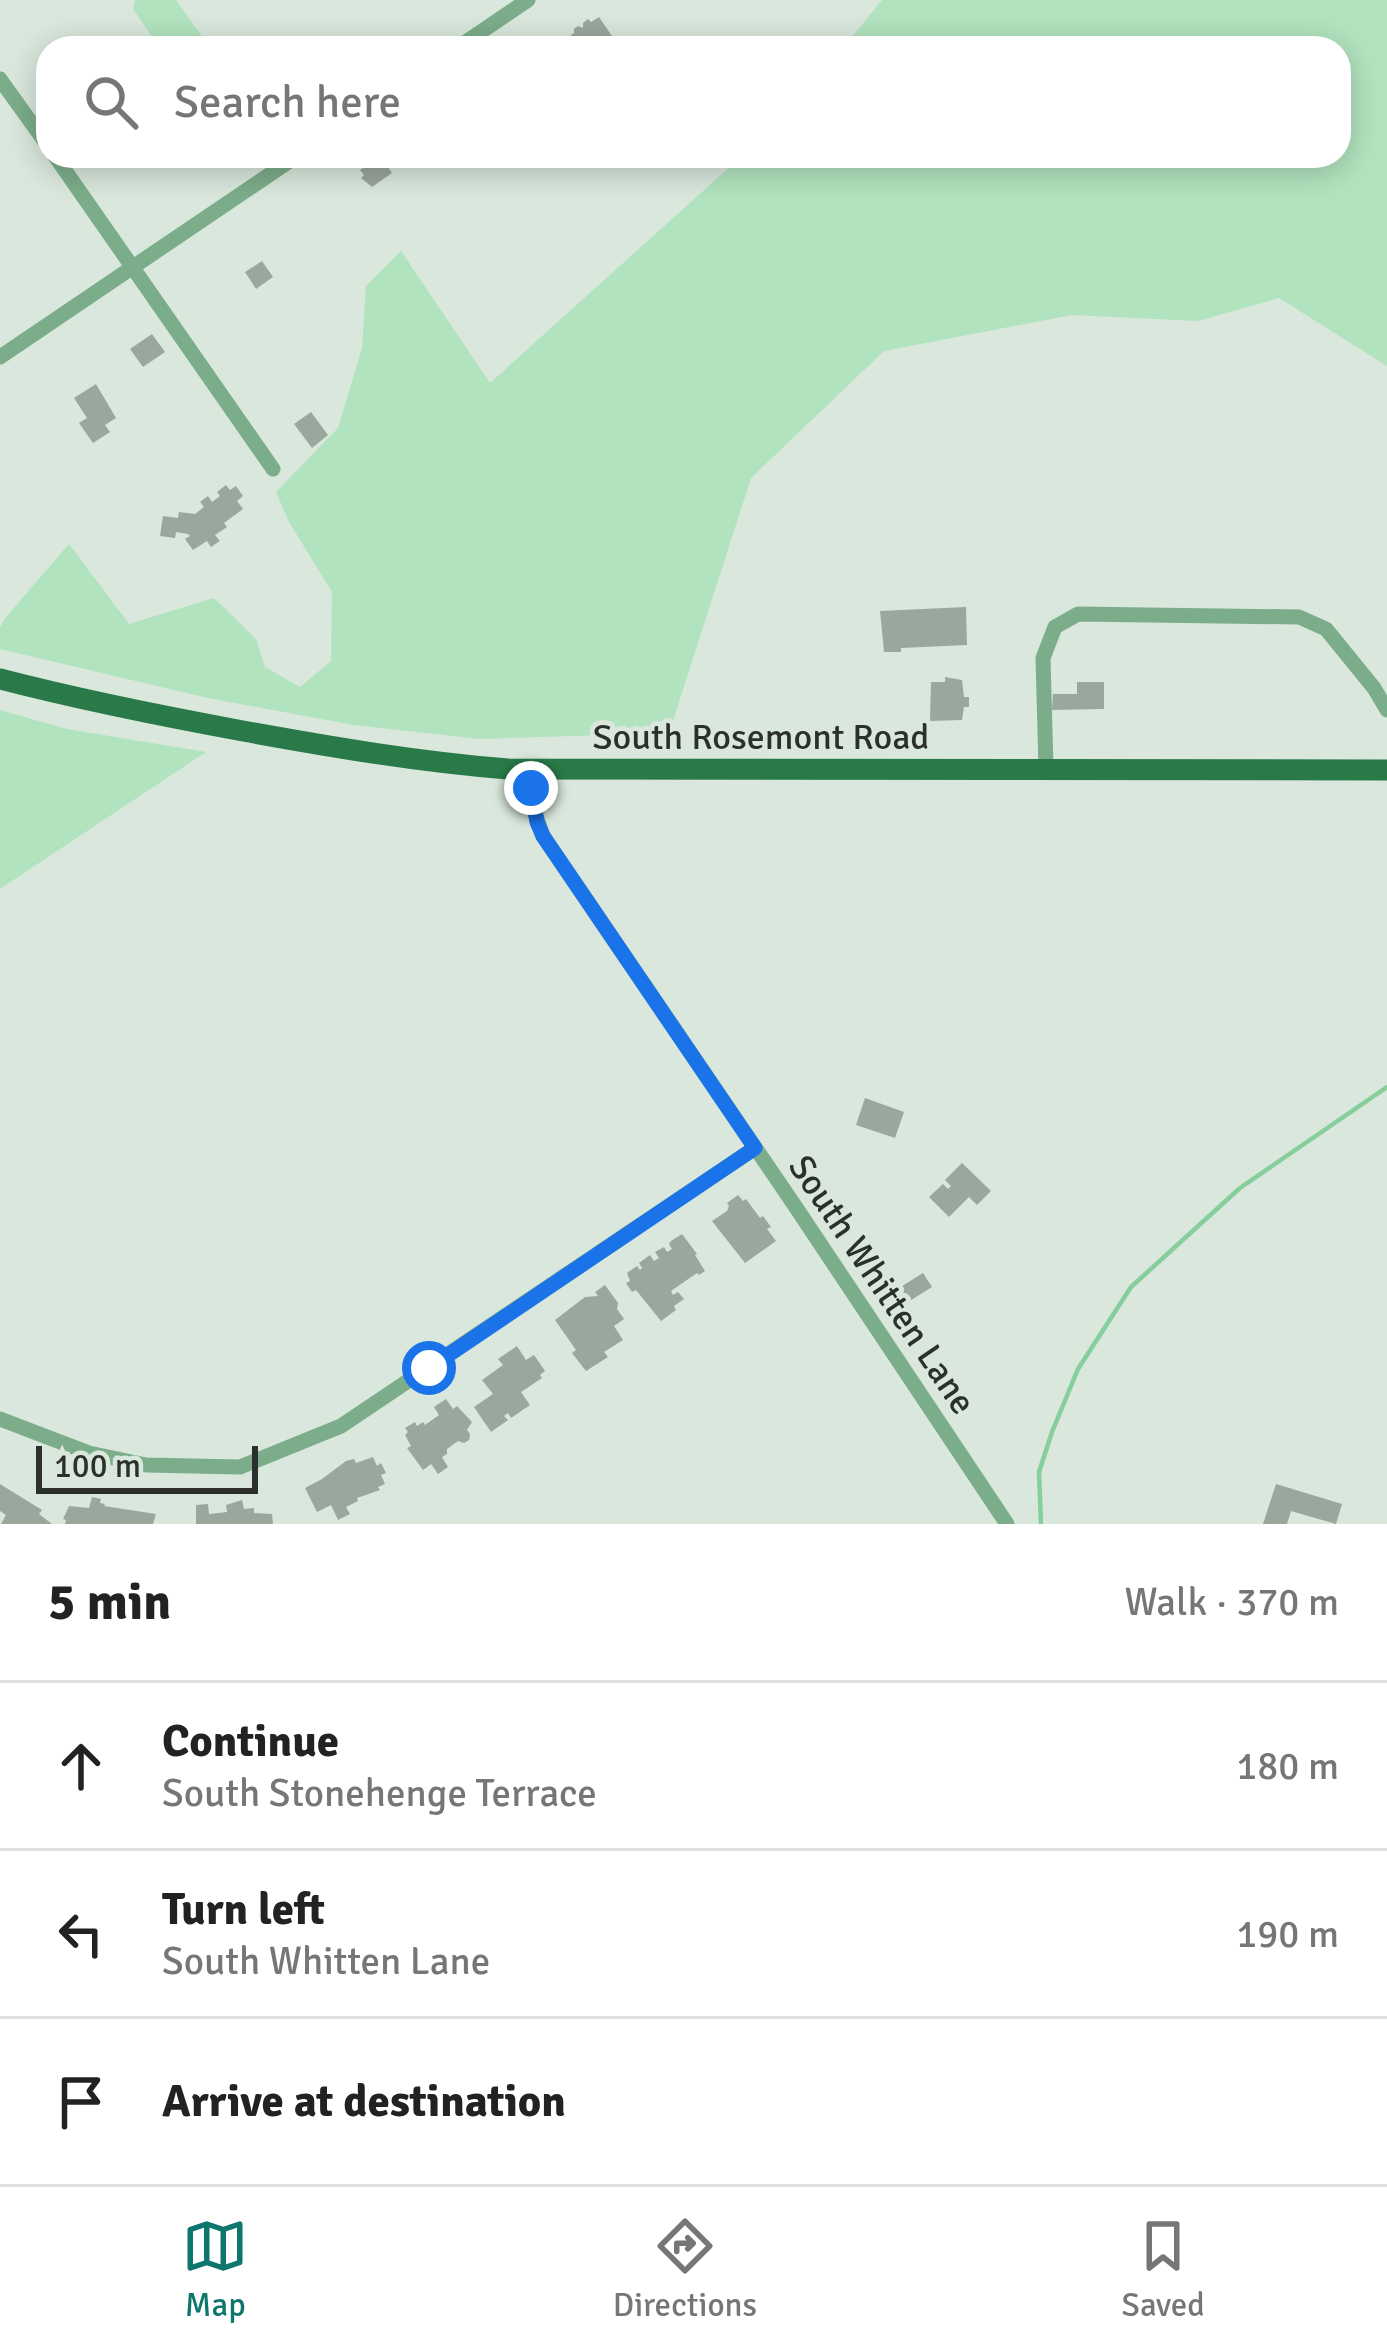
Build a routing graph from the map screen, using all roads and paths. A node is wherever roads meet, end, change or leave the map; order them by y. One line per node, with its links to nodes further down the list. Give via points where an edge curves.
1 (528, 0): 2 (street)
2 (475, 36)
3 (0, 79): 4 (street)
4 (36, 129)
5 (63, 168): 7 (street)
6 (279, 168): 7 (street)
7 (131, 268): 8 (street); 9 (street)
8 (0, 357)
9 (273, 469)
10 (0, 679): 13 (main road, South Rosemont Road, via 282,738)
11 (1387, 710): 12 (street, via 1327,629 1299,617 1078,614 1055,627 1043,658)
12 (1046, 768): 13 (main road, South Rosemont Road); 14 (main road, South Rosemont Road)
13 (530, 770): 15 (street, South Whitten Lane, via 539,830)
14 (1387, 770)
15 (755, 1148): 16 (street, via 341,1426 240,1466 146,1465); 17 (street, South Whitten Lane)
16 (0, 1419)
17 (1007, 1524)

